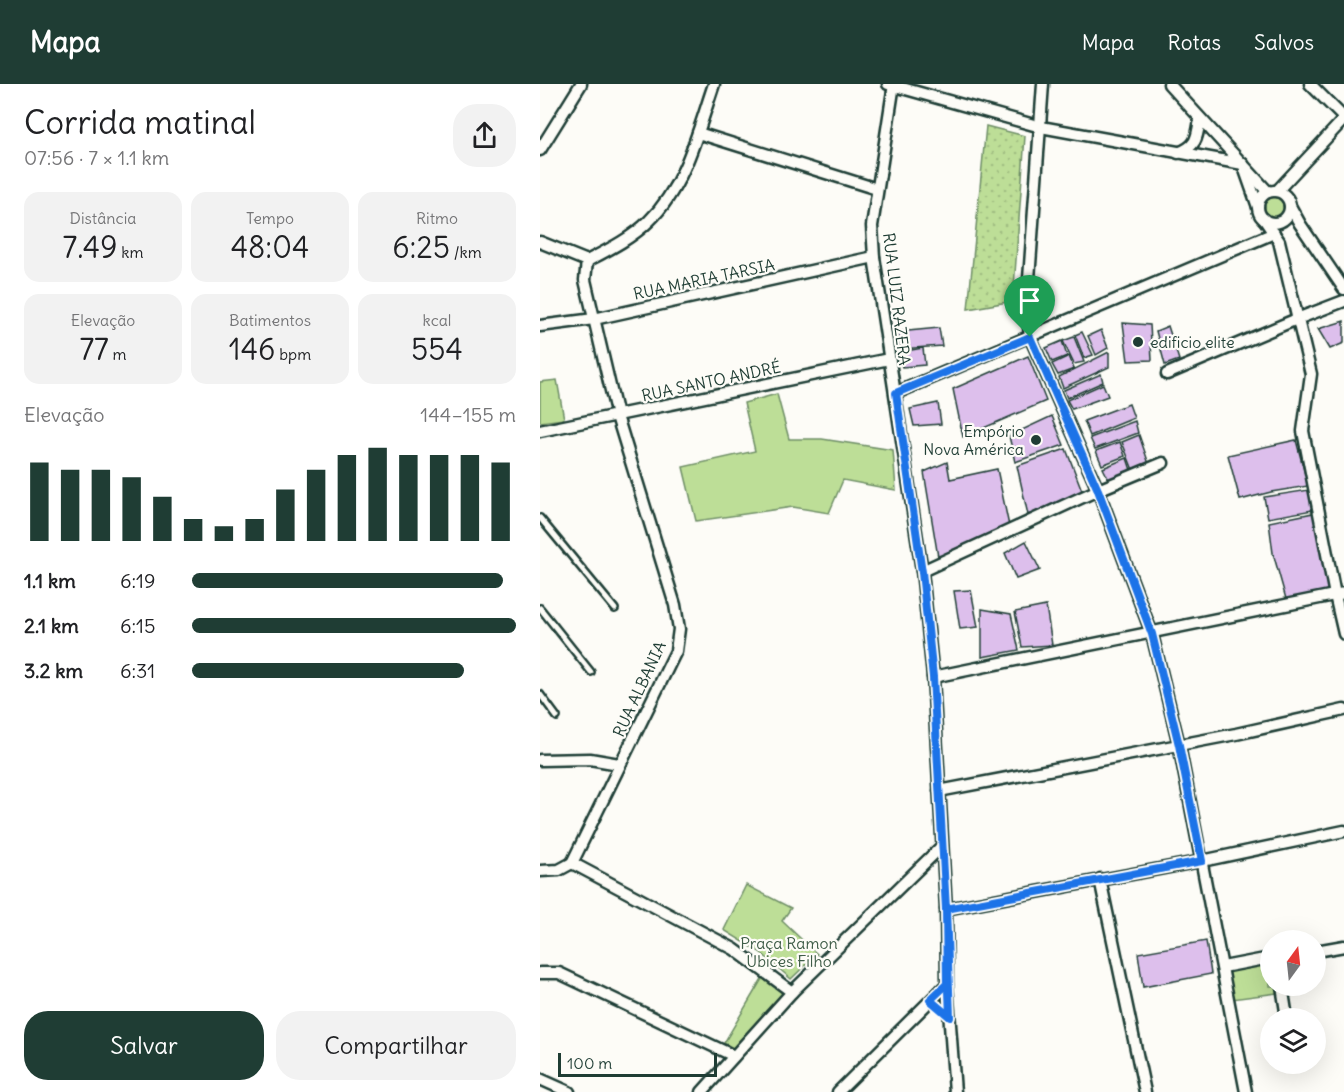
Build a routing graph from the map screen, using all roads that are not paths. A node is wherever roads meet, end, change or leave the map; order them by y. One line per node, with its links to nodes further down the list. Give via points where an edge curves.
1 (581, 84): 11 (street)
2 (714, 84): 10 (street)
3 (1043, 84): 9 (street)
4 (1169, 84): 7 (street)
5 (1310, 84): 8 (street)
6 (892, 85): 9 (street); 14 (street, RUA LUIZ RAZERA)
7 (1200, 119): 12 (street, via 1195,141 1190,148); 13 (street)
8 (1344, 119): 15 (street)
9 (1041, 127): 12 (street); 29 (street, via 1027,307)
10 (698, 133): 14 (street); 23 (street, via 674,190 649,221)
11 (540, 150)
12 (1176, 153): 13 (street)
13 (1243, 164): 15 (street); 17 (street)
14 (877, 189): 22 (street, RUA LUIZ RAZERA, via 872,226)
15 (1272, 192): 16 (street, via 1286,196); 17 (street, via 1261,198)
16 (1290, 206): 18 (street); 24 (street)
17 (1258, 207): 19 (street)
18 (1285, 218): 19 (street, via 1277,222); 20 (street)
19 (1264, 219): 20 (street)
20 (1276, 237): 27 (street); 29 (street)
21 (540, 242): 23 (street)
22 (874, 257): 26 (street, RUA MARIA TARSIA); 30 (street, RUA LUIZ RAZERA)
23 (587, 261): 26 (street, RUA ALBANIA, via 585,280)
24 (1344, 289)
25 (1344, 301): 27 (street)
26 (594, 319): 28 (street, RUA MARIA TARSIA); 33 (street, RUA ALBANIA)
27 (1297, 319): 31 (street); 39 (street, via 1311,374 1303,431)
28 (540, 326)
29 (1030, 337): 32 (street); 36 (street)
30 (889, 359): 32 (street, RUA LUIZ RAZERA); 33 (street, RUA SANTO ANDRÉ)
31 (1167, 374)
32 (896, 393): 38 (street, RUA LUIZ RAZERA)
33 (617, 416): 34 (street, RUA SANTO ANDRÉ); 51 (street, RUA ALBANIA, via 680,629 676,651)
34 (540, 431)
35 (1163, 463): 36 (street)
36 (1098, 490): 38 (street); 42 (street)
37 (540, 518): 41 (lane)
38 (922, 572): 45 (street, RUA LUIZ RAZERA)
39 (1339, 594): 42 (street); 43 (street)
40 (540, 608): 44 (lane)
41 (615, 609)
42 (1152, 634): 45 (street); 49 (street)
43 (1344, 634)
44 (591, 672)
45 (933, 677): 52 (street, RUA LUIZ RAZERA)
46 (540, 694): 48 (lane)
47 (1344, 710): 49 (street)
48 (557, 717)
49 (1179, 745): 52 (street); 55 (street)
50 (540, 760): 51 (street, via 590,759)
51 (620, 764): 56 (street, RUA ALBANIA)
52 (939, 791): 54 (street, RUA LUIZ RAZERA)
53 (1344, 831): 55 (street)
54 (942, 846): 59 (street, RUA LUIZ RAZERA); 66 (street)
55 (1202, 861): 58 (street); 63 (street)
56 (572, 863): 57 (street, via 559,870); 66 (street, via 734,949)
57 (540, 871)
58 (1100, 879): 59 (street); 75 (street)
59 (946, 909): 65 (street, RUA LUIZ RAZERA)
60 (1344, 946): 61 (street)
61 (1326, 949)
62 (1260, 960): 63 (street)
63 (1222, 967): 76 (street)
64 (540, 973): 69 (street, via 559,973)
65 (947, 984): 67 (street); 68 (street, RUA LUIZ RAZERA)
66 (792, 992): 69 (street)
67 (930, 1000): 68 (street); 73 (street)
68 (950, 1017): 74 (street, RUA LUIZ RAZERA)
69 (734, 1056): 72 (street)
70 (540, 1080): 71 (street)
71 (569, 1092)
72 (702, 1092)
73 (838, 1092)
74 (955, 1092)
75 (1145, 1092)
76 (1246, 1092)

